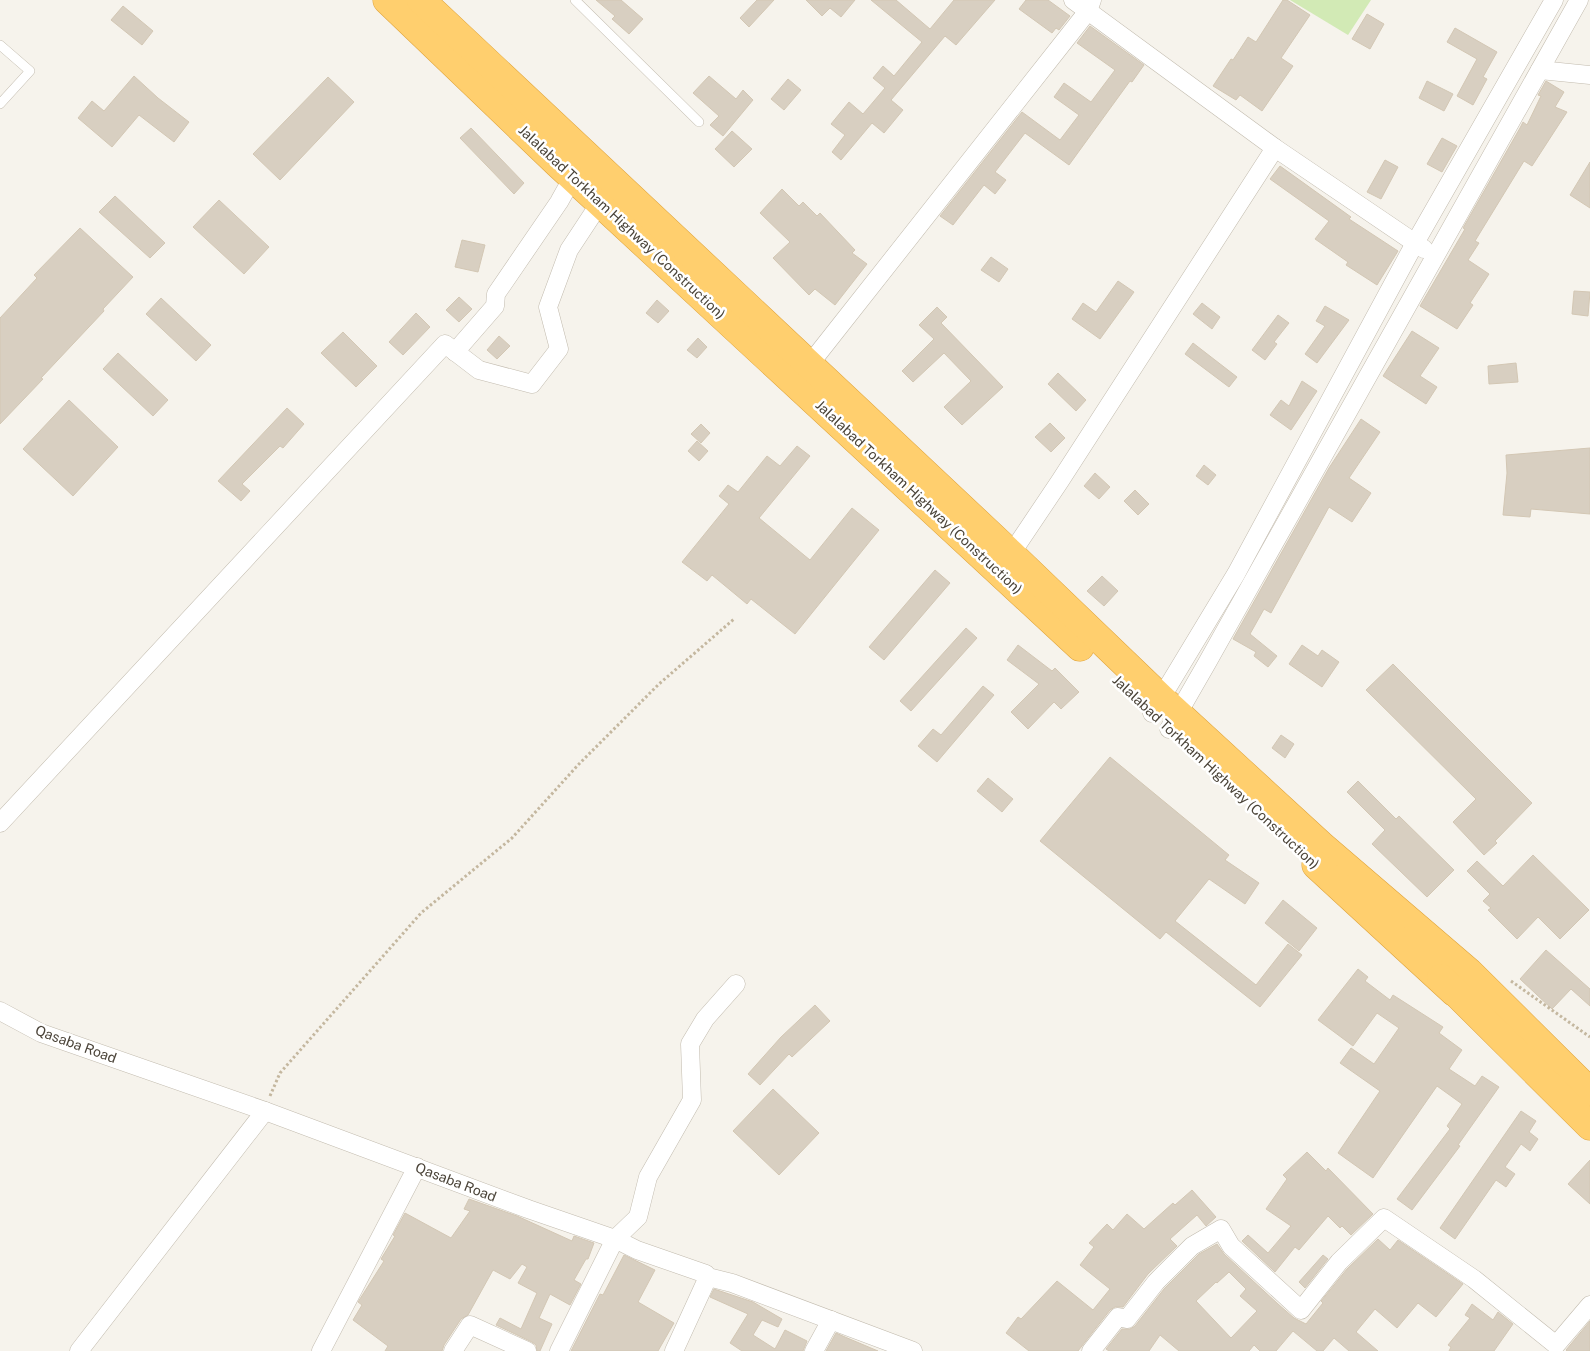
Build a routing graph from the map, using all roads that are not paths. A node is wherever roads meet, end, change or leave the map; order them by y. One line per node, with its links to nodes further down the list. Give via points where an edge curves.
1 (387, 0): 16 (highway, Jalalabad Torkham Highway (Construction))
2 (422, 0): 17 (highway)
3 (575, 0): 14 (lane)
4 (1073, 0): 7 (street)
5 (1554, 0): 11 (street)
6 (1579, 0): 9 (street)
7 (1090, 5): 15 (street); 22 (street)
8 (0, 45): 13 (lane, via 30,72)
9 (1540, 70): 10 (street); 12 (street)
10 (1590, 75)
11 (1506, 84): 12 (street); 18 (street)
12 (1525, 95): 19 (street)
13 (0, 104)
14 (699, 122)
15 (1275, 148): 18 (street); 23 (street)
16 (572, 177): 17 (highway, Jalalabad Torkham Highway (Construction)); 21 (street, via 559,202 496,294 495,306)
17 (609, 194): 20 (highway, Jalalabad Torkham Highway (Construction)); 21 (street, via 569,250 548,307 559,349 532,384 479,370)
18 (1415, 242): 19 (street); 24 (street, via 1236,574)
19 (1436, 256): 25 (street)
20 (705, 284): 22 (highway); 26 (highway, Jalalabad Torkham Highway (Construction))
21 (455, 352): 27 (street, via 445,344)
22 (809, 366): 23 (highway)
23 (1010, 554): 26 (highway)
24 (1190, 652): 25 (street); 26 (street)
25 (1207, 663): 26 (street)
26 (1165, 714): 28 (highway); 30 (highway, Jalalabad Torkham Highway (Construction))
27 (0, 823)
28 (1321, 845): 30 (highway); 32 (highway, via 1469,972)
29 (736, 984): 36 (street, via 704,1019 690,1044 692,1100 648,1177 638,1217)
30 (1454, 992): 34 (highway)
31 (0, 1011): 33 (street, Qasaba Road, via 41,1033)
32 (1590, 1092)
33 (264, 1111): 35 (street, Qasaba Road); 40 (street)
34 (1590, 1126)
35 (417, 1167): 36 (street, Qasaba Road); 41 (street)
36 (615, 1239): 37 (street, Qasaba Road); 44 (street)
37 (708, 1277): 39 (street, Qasaba Road); 45 (street)
38 (1590, 1305): 48 (street, via 1556,1344 1474,1279 1384,1218 1339,1262 1301,1310 1231,1246 1218,1227 1192,1246 1156,1282 1127,1319 1118,1316)
39 (831, 1320): 46 (street); 47 (street, Qasaba Road)
40 (79, 1351)
41 (322, 1351)
42 (453, 1351): 43 (street, via 470,1325)
43 (527, 1351)
44 (559, 1351)
45 (674, 1351)
46 (814, 1351)
47 (913, 1351)
48 (1091, 1351)

